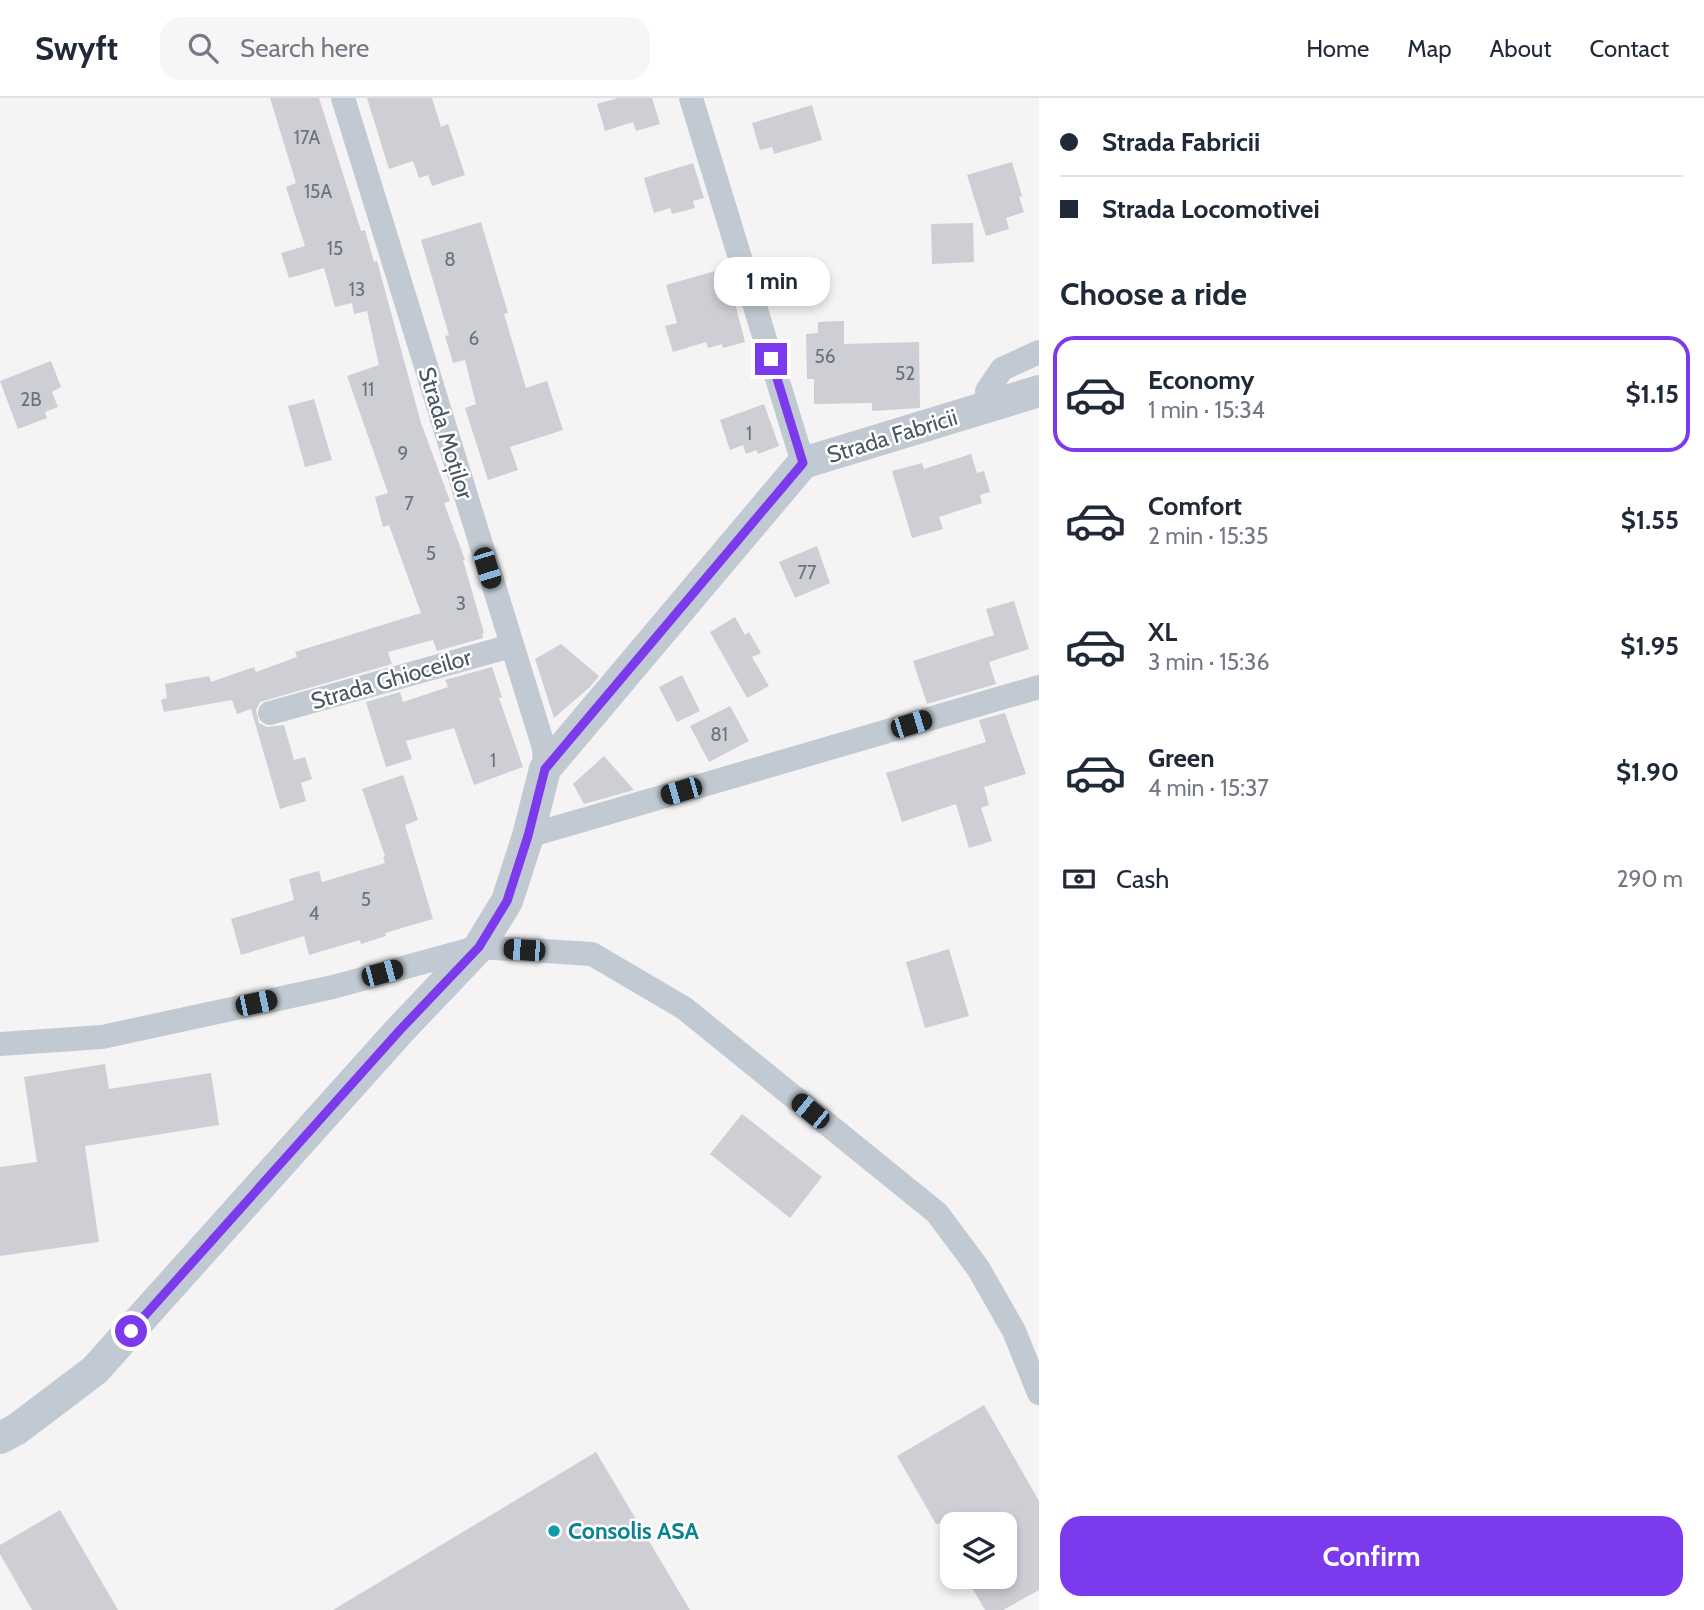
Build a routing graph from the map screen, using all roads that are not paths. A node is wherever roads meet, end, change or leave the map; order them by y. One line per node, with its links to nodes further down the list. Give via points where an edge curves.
1 (343, 98): 7 (street, Strada Moților)
2 (691, 98): 6 (street)
3 (1039, 352): 5 (street, via 1002,369 987,391)
4 (1039, 391): 5 (street, Strada Fabricii)
5 (988, 407): 6 (street, Strada Fabricii)
6 (803, 463): 10 (street, Strada Fabricii)
7 (511, 646): 9 (street, Strada Ghioceilor); 10 (street, Strada Moților, via 544,748)
8 (1039, 687): 11 (street)
9 (270, 713)
10 (545, 769): 11 (street, Strada Fabricii)
11 (528, 836): 12 (street, Strada Fabricii, via 507,901)
12 (479, 947): 13 (street, via 333,987 102,1037); 14 (street, via 592,954 684,1008 937,1213 978,1268 1008,1321); 15 (street, Strada Fabricii, via 95,1370)
13 (0, 1044)
14 (1039, 1393)
15 (0, 1438)

